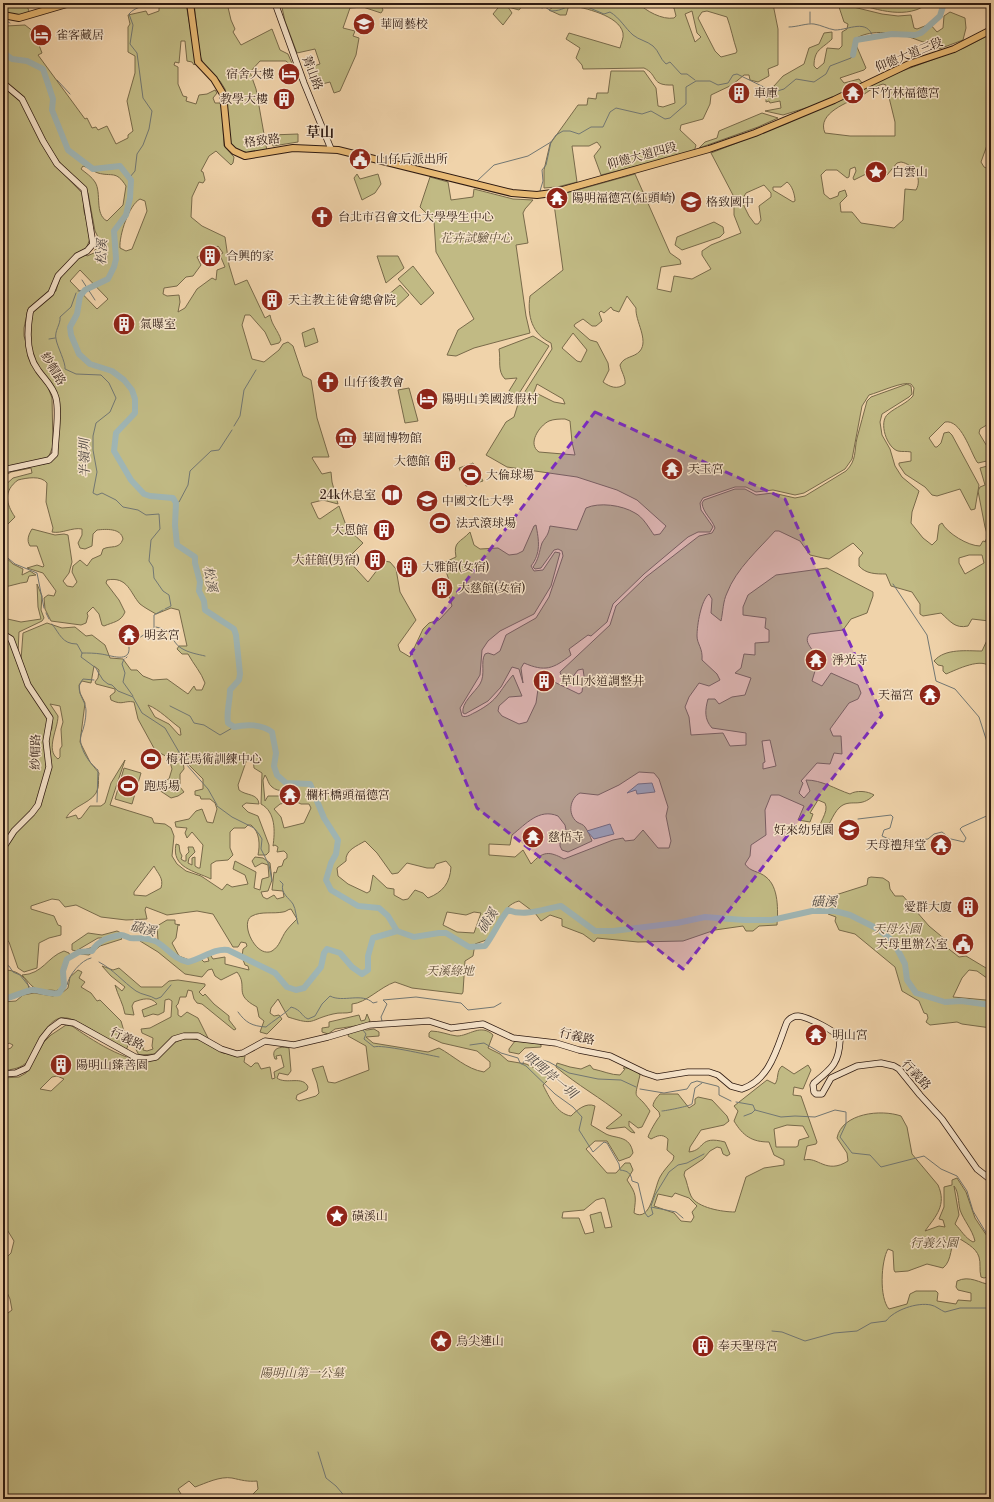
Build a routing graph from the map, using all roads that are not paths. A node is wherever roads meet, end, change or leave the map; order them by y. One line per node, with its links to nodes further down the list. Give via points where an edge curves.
1 (70, 3): 4 (main road, via 19,18)
2 (190, 3): 8 (main road, 格致路, via 198,62 214,79 223,94 227,139 231,148 245,156 293,148)
3 (275, 3): 8 (street, 菁山路)
4 (3, 15)
5 (991, 30): 7 (main road, 仰德大道三段, via 954,49 909,64)
6 (3, 82): 10 (street, 紗帽路, via 22,99 57,164 84,189 93,244 67,266 56,280 51,293 30,313 27,335 33,361 37,370 48,381 57,403 54,454 49,460)
7 (834, 100): 9 (main road, 仰德大道四段, via 726,144 552,193 512,193)
8 (331, 149): 9 (main road, 格致路)
9 (450, 178)
10 (3, 470)
11 (3, 634): 12 (street, 紗帽路, via 11,639 28,685 50,718 46,741 49,766 38,805 14,831)
12 (3, 848)
13 (3, 1074): 14 (street, 行義路, via 16,1073 27,1068 42,1039 61,1021 74,1023 135,1057 146,1059 156,1057 174,1039 184,1036 198,1036 221,1049 237,1054 265,1041 294,1045 369,1025 429,1021 451,1028 483,1024 512,1038 556,1043 610,1056 657,1076 709,1072 731,1086 742,1089 756,1082 766,1072 787,1022 797,1016 834,1031 840,1040 831,1070 814,1082 816,1094 822,1094 831,1078 857,1066 881,1063 894,1066 942,1119 977,1168)
14 (991, 1180)

